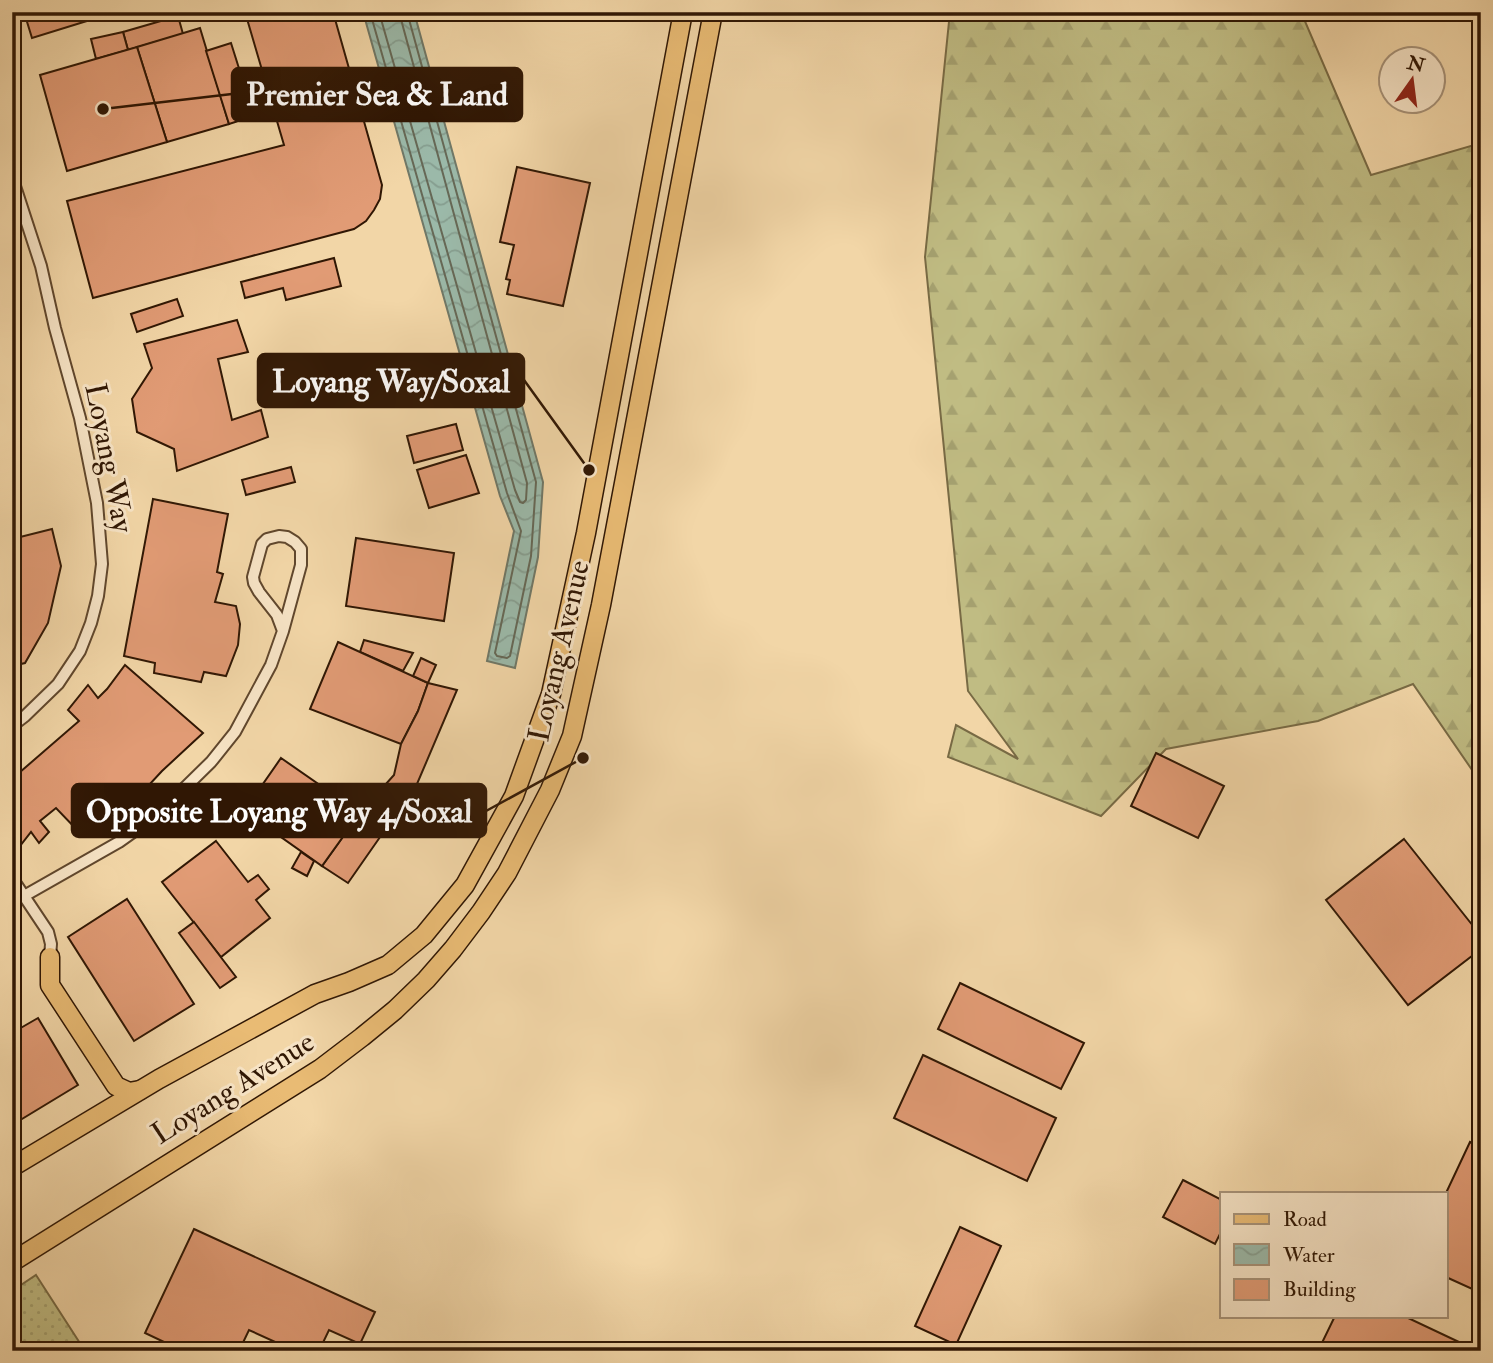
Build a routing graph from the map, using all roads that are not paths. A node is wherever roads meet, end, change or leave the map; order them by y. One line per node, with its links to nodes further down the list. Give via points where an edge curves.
1 (683, 12): 9 (main road, Loyang Avenue, via 586,533 551,694 514,796 466,885 424,934 388,965 315,994)
2 (713, 12): 11 (main road, Loyang Avenue, via 578,712 550,790 507,873 444,959 362,1037 320,1069)
3 (12, 177): 5 (street, Loyang Way, via 41,266 80,418 97,503 102,564 98,596 80,651 58,684)
4 (283, 631): 4 (street, via 253,577 262,544 278,536 295,542 302,556); 7 (street, via 271,665 235,732 187,787 157,816 119,842)
5 (12, 726)
6 (12, 878): 7 (street)
7 (24, 896): 8 (street, via 48,932)
8 (50, 957): 9 (main road, via 50,985 116,1086 129,1092)
9 (140, 1090): 10 (main road, Loyang Avenue)
10 (12, 1167)
11 (12, 1262)

